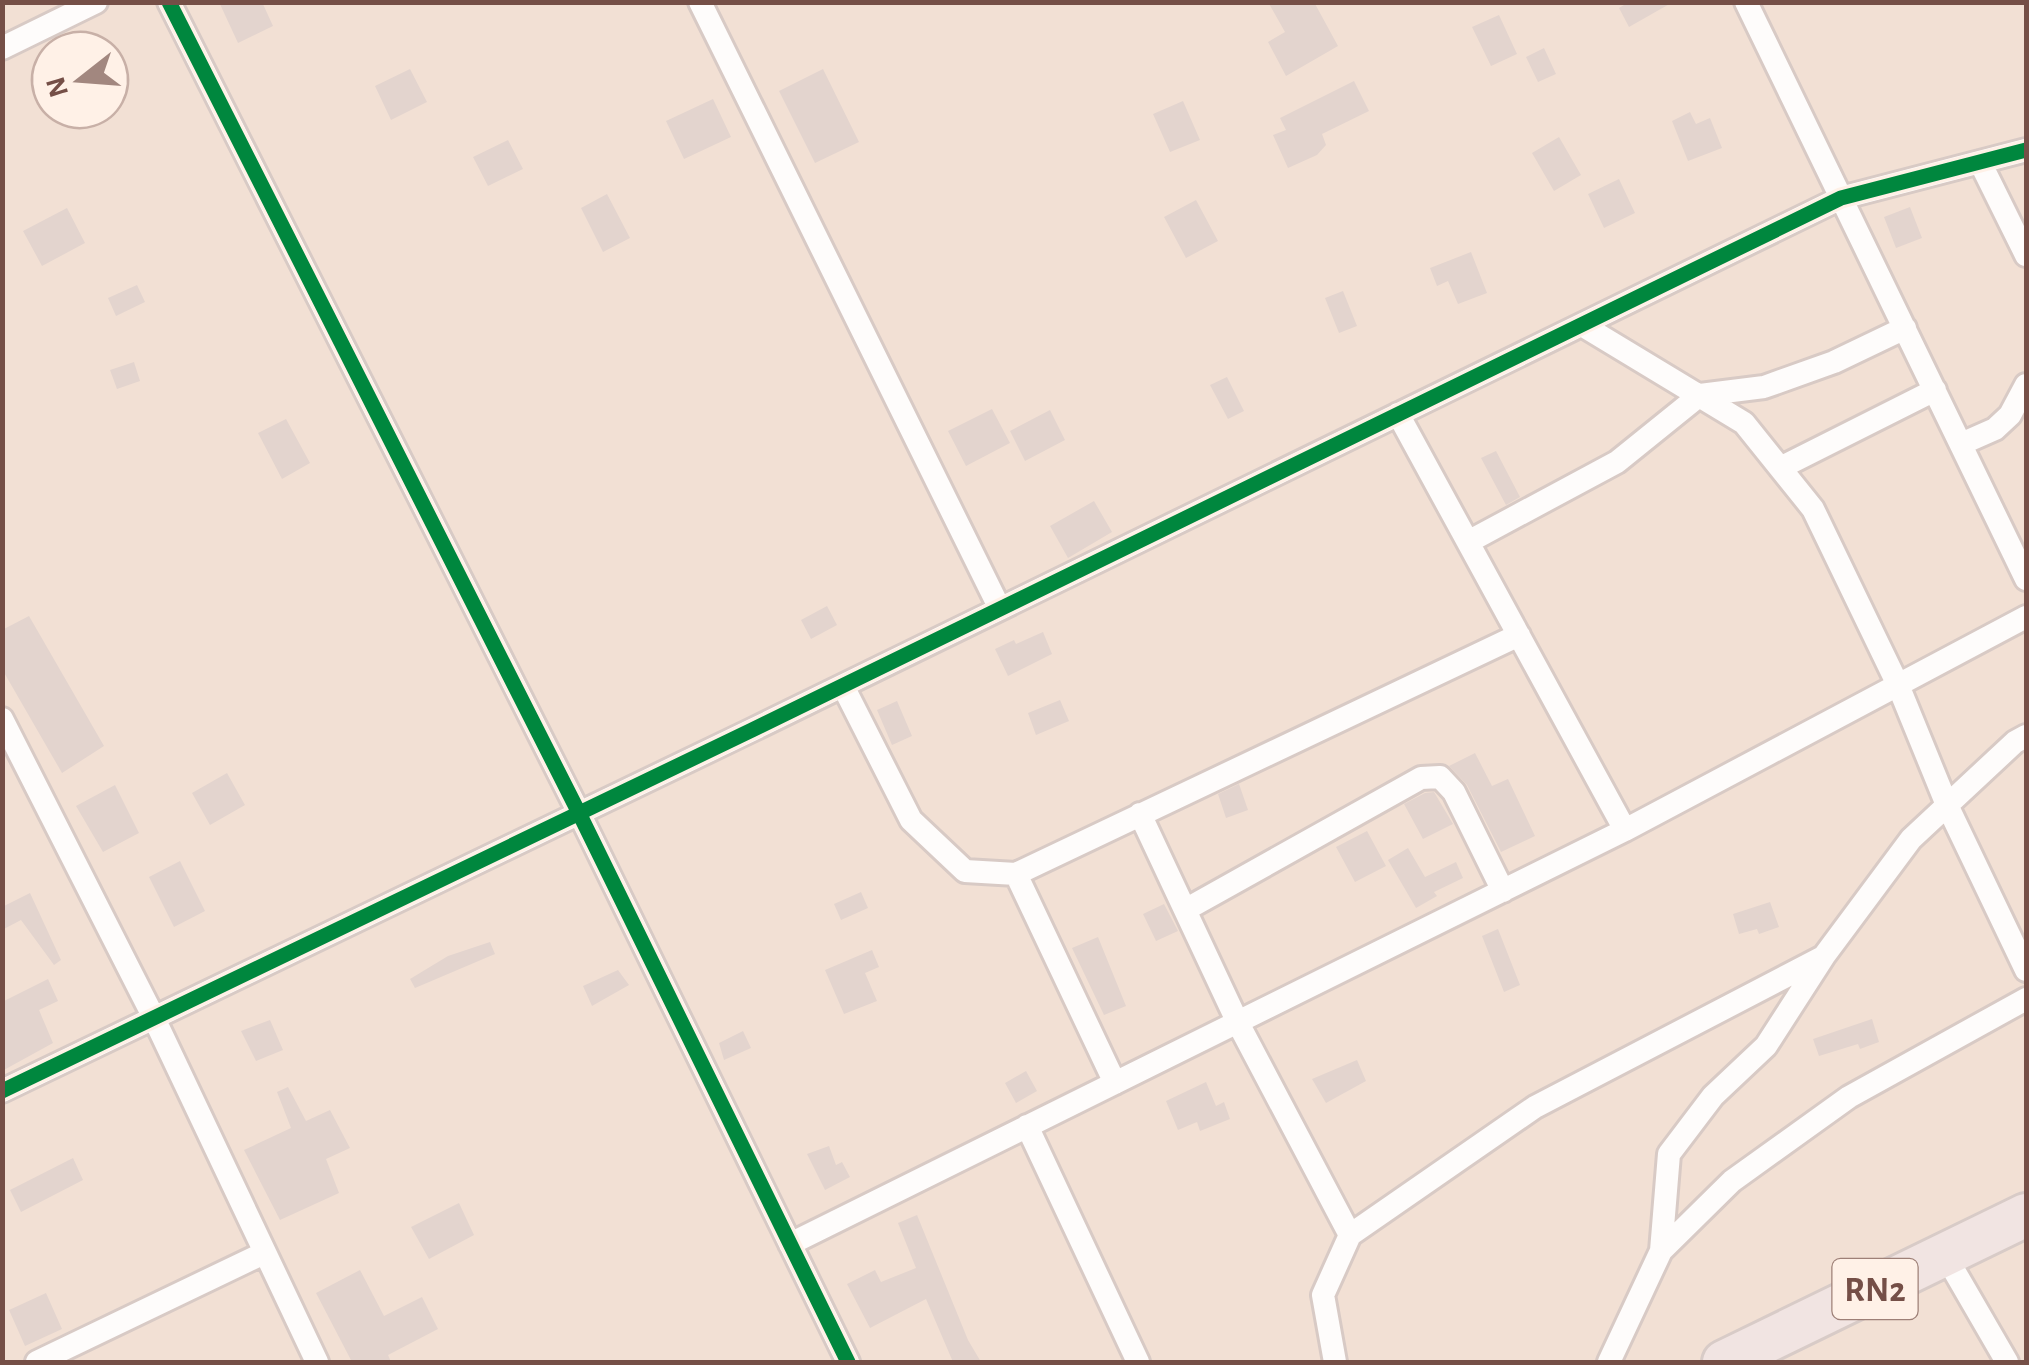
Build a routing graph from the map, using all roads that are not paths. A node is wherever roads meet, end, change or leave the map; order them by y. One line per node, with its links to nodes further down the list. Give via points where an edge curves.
1 (96, 2): 5 (street)
2 (169, 2): 28 (street)
3 (700, 2): 20 (street)
4 (1746, 2): 8 (street)
5 (2, 48)
6 (2026, 150): 7 (street)
7 (1980, 162): 8 (street); 9 (street)
8 (1842, 198): 10 (street); 11 (street)
9 (2026, 255)
10 (1582, 325): 14 (street); 15 (street)
11 (1905, 328): 13 (street); 14 (street, via 1764,387)
12 (2026, 385): 16 (street, via 1995,429)
13 (1935, 390): 16 (street); 17 (street)
14 (1700, 395): 17 (street, via 1744,424); 18 (street, via 1618,462)
15 (1398, 414): 18 (street); 20 (street)
16 (1961, 444): 19 (street)
17 (1780, 468): 23 (street, via 1814,508)
18 (1468, 542): 22 (street)
19 (2026, 579)
20 (1000, 609): 24 (street)
21 (2026, 617): 23 (street)
22 (1519, 635): 29 (street); 30 (street)
23 (1898, 685): 27 (street); 30 (street)
24 (843, 686): 28 (street); 31 (street, via 911,820 965,871)
25 (2, 719): 37 (street)
26 (2026, 736): 27 (street)
27 (1947, 805): 34 (street, via 1910,839); 35 (street)
28 (579, 813): 37 (street); 44 (street)
29 (1140, 814): 31 (street); 33 (street)
30 (1625, 830): 32 (street)
31 (1016, 874): 39 (street)
32 (1503, 891): 33 (street, via 1440,776 1421,778); 38 (street)
33 (1185, 910): 38 (street)
34 (1824, 956): 43 (street, via 1535,1107); 45 (street, via 1766,1046 1714,1096 1669,1154)
35 (2026, 970)
36 (2026, 999): 45 (street, via 1850,1097 1732,1181)
37 (153, 1016): 40 (street); 46 (street)
38 (1238, 1022): 39 (street); 43 (street)
39 (1115, 1083): 41 (street)
40 (2, 1091)
41 (1028, 1126): 44 (street); 51 (street)
42 (2026, 1215): 47 (highway, RN2)
43 (1350, 1234): 52 (street, via 1323,1295)
44 (790, 1244): 50 (street)
45 (1661, 1251): 53 (street)
46 (264, 1253): 48 (street); 49 (street)
47 (1945, 1255): 54 (highway, RN2); 55 (street)
48 (37, 1362)
49 (317, 1362)
50 (848, 1362)
51 (1138, 1362)
52 (1335, 1362)
53 (1609, 1362)
54 (1724, 1362)
55 (2007, 1362)

